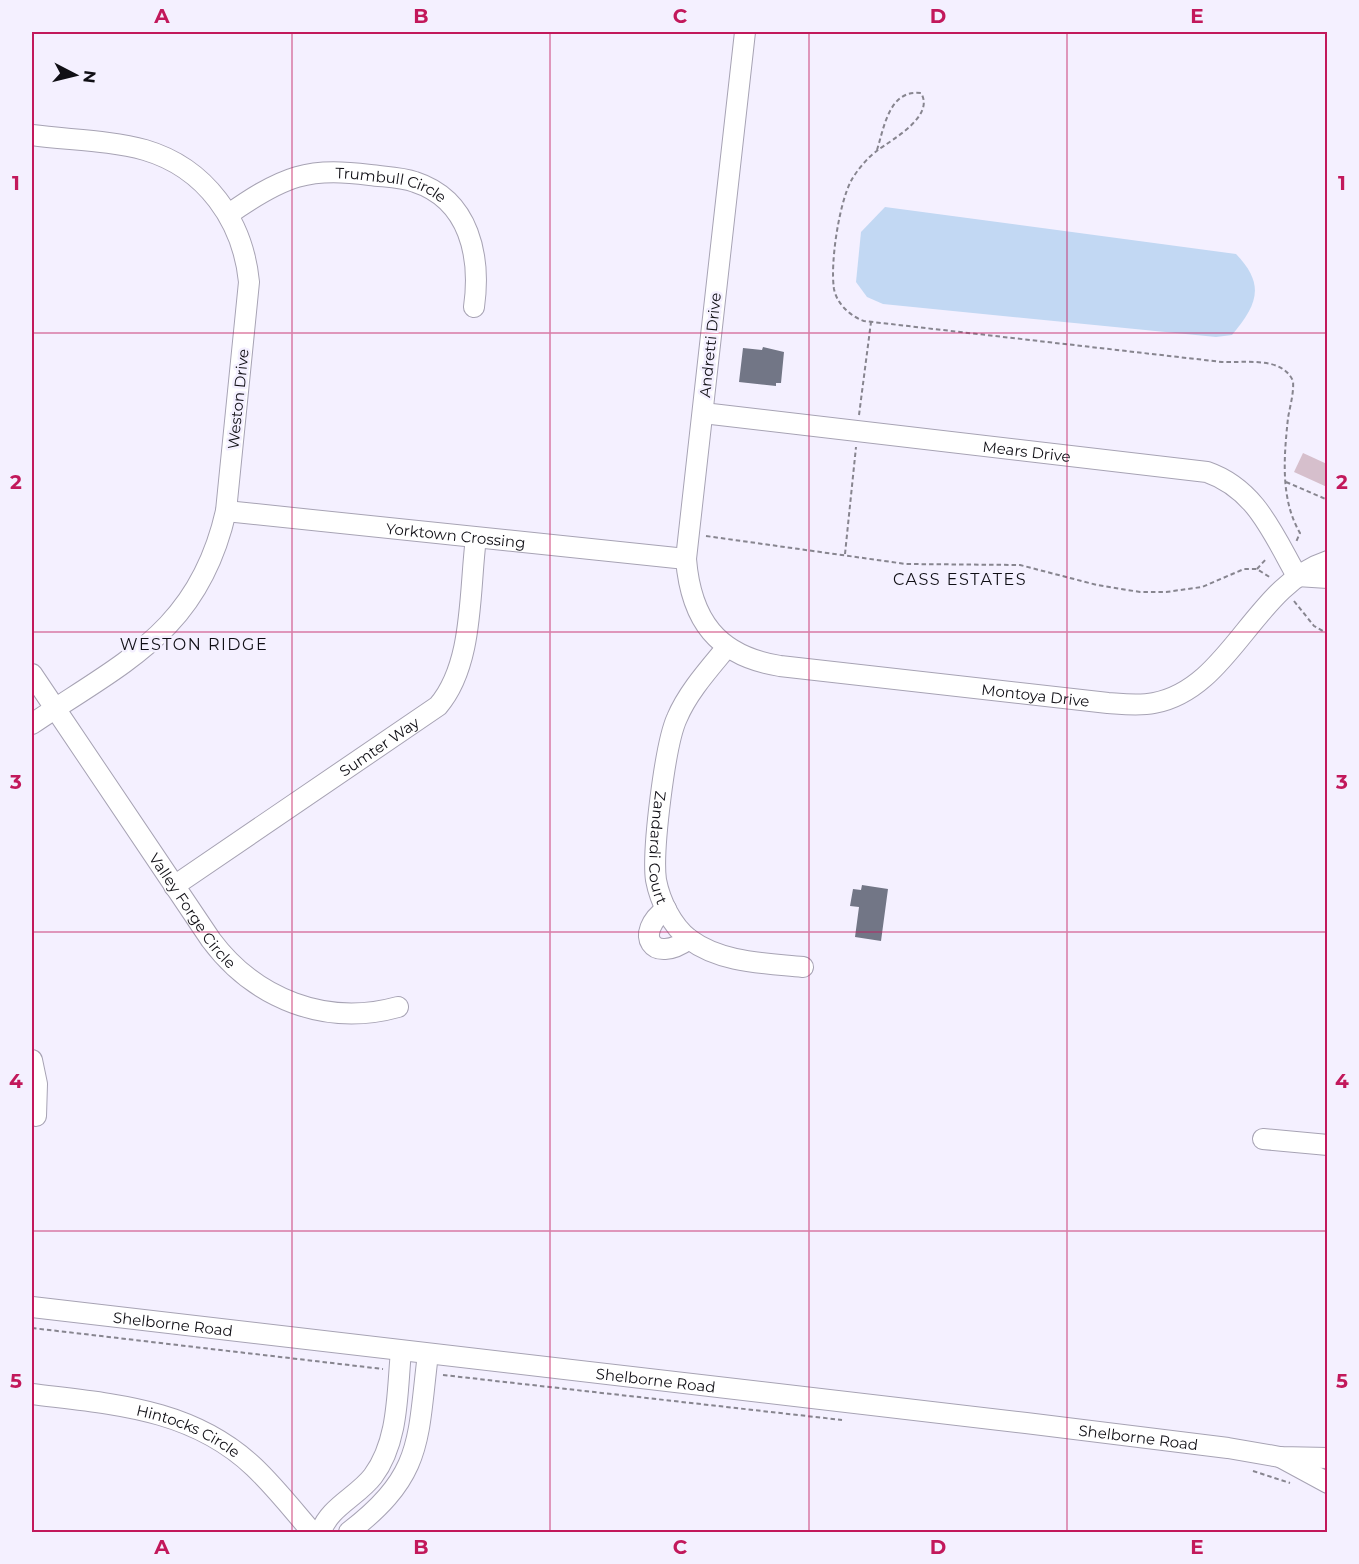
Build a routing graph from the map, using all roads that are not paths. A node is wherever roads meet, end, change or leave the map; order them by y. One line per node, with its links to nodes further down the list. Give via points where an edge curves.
1 (745, 32): 5 (street, Andretti Drive)
2 (32, 135): 3 (street, Weston Drive, via 131,147 160,156 201,181)
3 (229, 214): 4 (street, Trumbull Circle, via 286,181 311,174 340,172 415,182 439,195 467,227 478,272); 6 (street, Weston Drive, via 243,248 249,282)
4 (474, 307)
5 (703, 413): 8 (street, Andretti Drive); 11 (street, Mears Drive, via 1193,468 1226,479 1241,490 1263,516 1282,550)
6 (226, 511): 7 (street, Yorktown Crossing); 14 (street, Weston Drive, via 208,565 187,605 173,622 124,663)
7 (476, 538): 8 (street, Yorktown Crossing); 16 (street, Sumter Way, via 461,664 438,706)
8 (686, 559): 12 (street, Andretti Drive, via 696,608)
9 (1328, 561): 11 (street, Montoya Drive)
10 (1328, 578): 11 (street)
11 (1290, 582): 12 (street, Montoya Drive, via 1196,684 1176,696 1145,704 780,666 754,661)
12 (727, 647): 17 (street, Zandardi Court, via 685,703 669,738 656,858 656,880)
13 (32, 674): 14 (street, Valley Forge Circle)
14 (54, 709): 15 (street, Weston Drive); 16 (street, Valley Forge Circle)
15 (32, 724)
16 (174, 886): 20 (street, Valley Forge Circle, via 221,953 280,997 317,1011 345,1015 372,1014)
17 (666, 909): 18 (street, Zandardi Court); 18 (street, via 651,922 649,934 653,945 665,951)
18 (689, 939): 19 (street, Zandardi Court, via 729,957)
19 (803, 966)
20 (398, 1007)
21 (32, 1060): 22 (street, via 37,1084)
22 (36, 1116)
23 (1263, 1139): 24 (street)
24 (1328, 1145)
25 (32, 1307): 26 (street, Shelborne Road)
26 (401, 1351): 27 (street, Shelborne Road); 33 (street, via 394,1425 383,1460 372,1477 324,1520)
27 (427, 1364): 29 (street, Shelborne Road, via 1026,1422); 34 (street, via 419,1434 408,1469 388,1498)
28 (32, 1394): 32 (street, Hintocks Circle, via 138,1407 201,1429 253,1466)
29 (1280, 1457): 30 (street, Shelborne Road); 31 (street, Shelborne Road)
30 (1328, 1458)
31 (1328, 1483)
32 (312, 1533)
33 (321, 1533)
34 (349, 1533)

